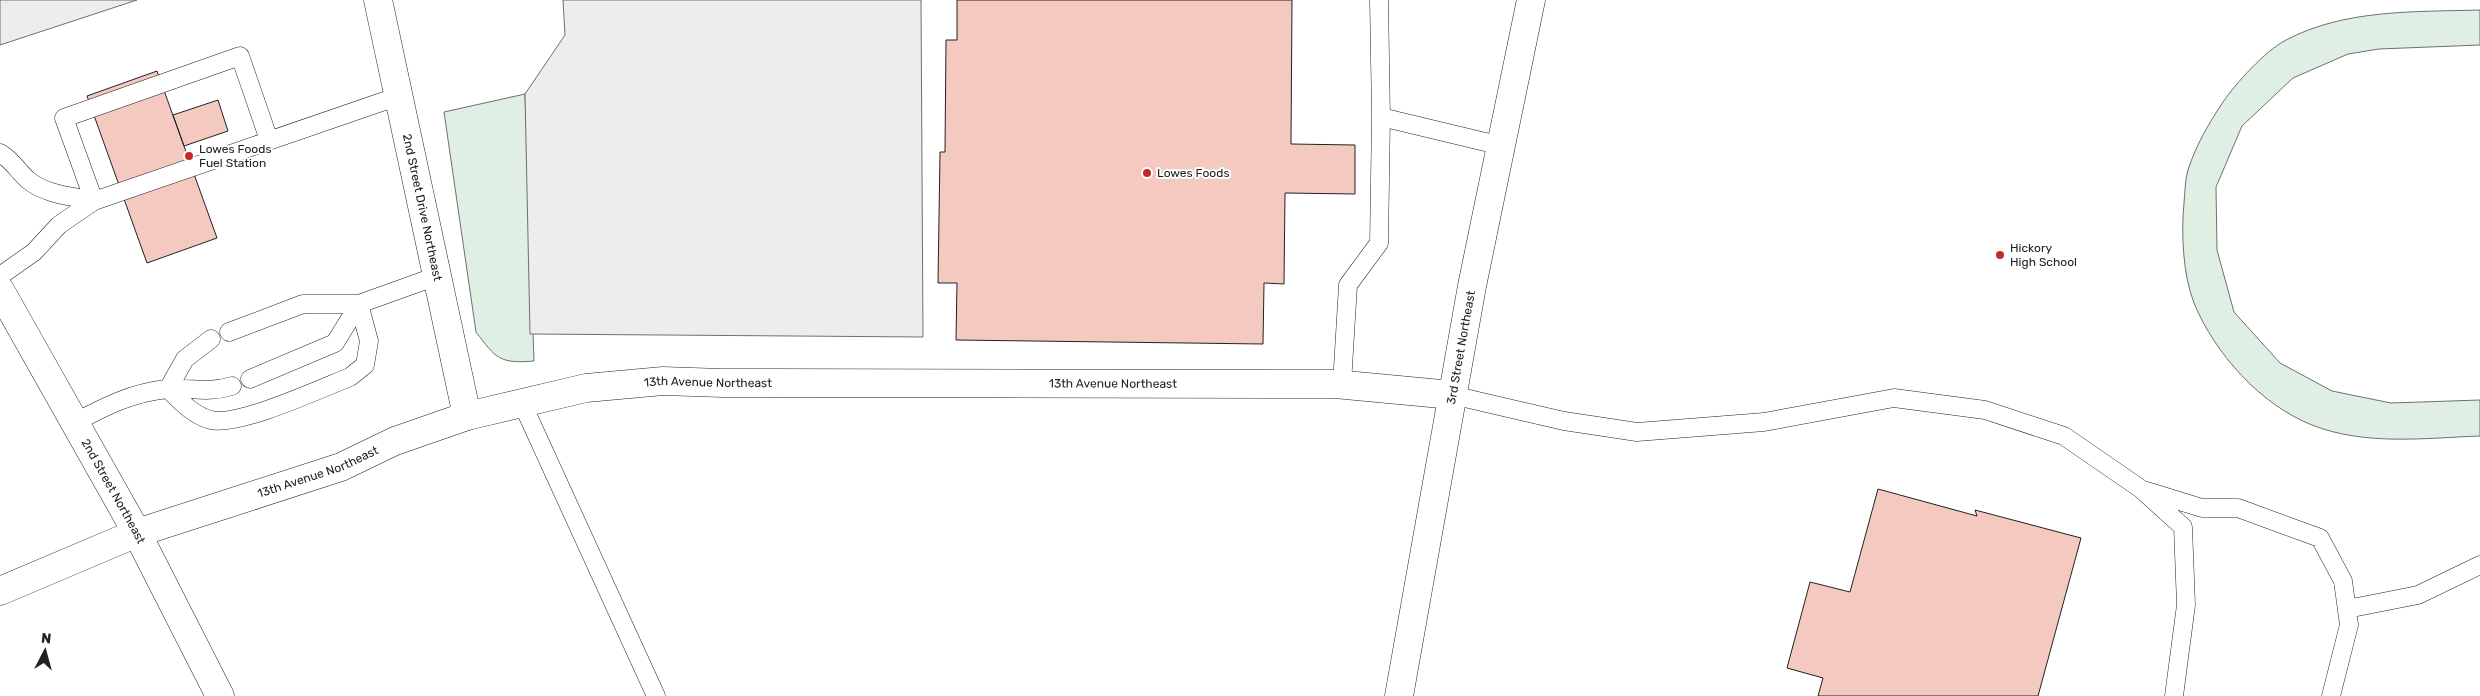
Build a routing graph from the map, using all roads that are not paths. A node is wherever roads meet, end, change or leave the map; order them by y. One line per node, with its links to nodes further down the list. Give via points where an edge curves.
1 (378, 0): 4 (street, 2nd Street Drive Northeast)
2 (1379, 0): 5 (lane)
3 (1531, 0): 7 (street, 3rd Street Northeast)
4 (398, 96): 6 (lane); 11 (street, 2nd Street Drive Northeast)
5 (1381, 117): 7 (lane); 17 (lane, via 1379,243 1348,285)
6 (269, 140): 9 (lane); 9 (lane, via 240,56 64,118)
7 (1502, 146): 20 (street, 3rd Street Northeast)
8 (0, 154): 9 (lane, via 28,180 45,190)
9 (94, 201): 10 (lane, via 59,225 34,252)
10 (0, 276)
11 (437, 276): 13 (lane); 22 (street, 2nd Street Drive Northeast)
12 (0, 290): 23 (street, 2nd Street Northeast)
13 (359, 304): 14 (lane, via 303,304); 16 (lane, via 335,343); 19 (lane, via 369,341 365,365 350,377 235,420 212,421 190,410)
14 (229, 332)
15 (211, 339): 19 (lane, via 185,359)
16 (250, 379)
17 (1342, 384): 20 (street, 13th Avenue Northeast); 21 (street, 13th Avenue Northeast, via 663,381 586,388)
18 (232, 386): 19 (lane, via 215,391)
19 (168, 389): 23 (lane, via 126,396)
20 (1452, 395): 24 (lane, via 1564,421 1637,432 1764,422 1894,398 1985,410 2064,436); 31 (street, 3rd Street Northeast)
21 (522, 403): 22 (street, 13th Avenue Northeast); 30 (lane)
22 (467, 416): 25 (street, 13th Avenue Northeast, via 395,441 341,467)
23 (76, 422): 25 (street, 2nd Street Northeast)
24 (2141, 490): 28 (lane, via 2202,508 2238,508 2320,538 2344,580); 32 (lane, via 2183,527 2186,605)
25 (137, 534): 27 (street, 13th Avenue Northeast); 29 (street, 2nd Street Northeast)
26 (2480, 565): 28 (lane, via 2418,595)
27 (0, 591)
28 (2347, 608): 33 (lane, via 2348,625)
29 (220, 696)
30 (656, 696)
31 (1399, 696)
32 (2174, 696)
33 (2331, 696)

